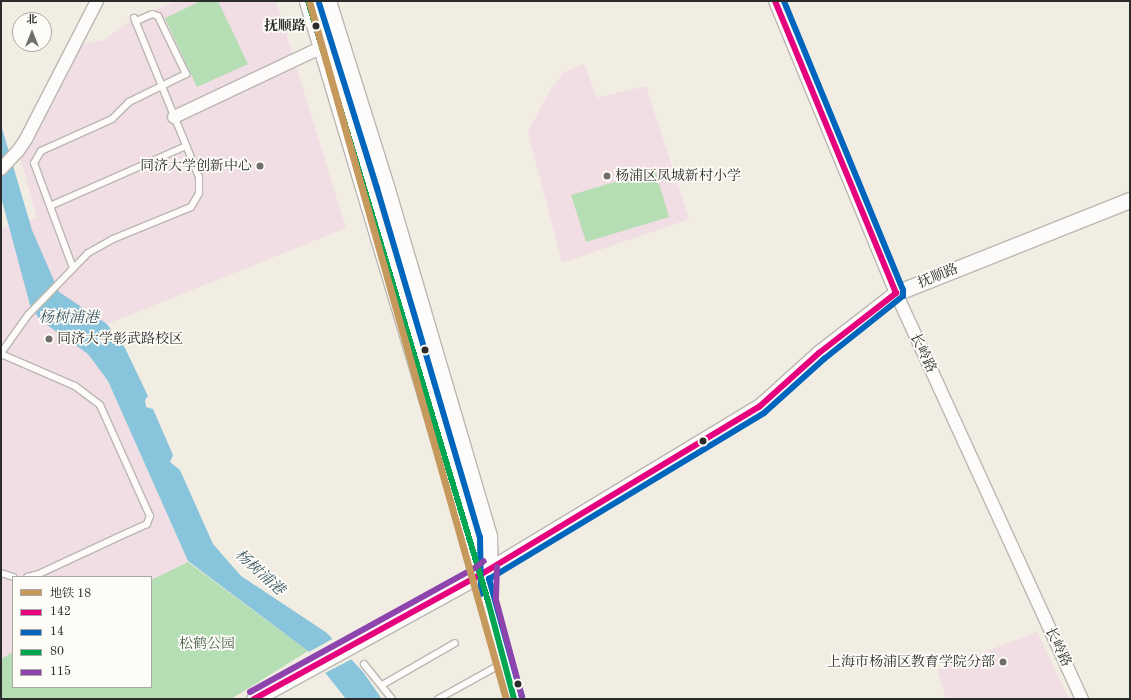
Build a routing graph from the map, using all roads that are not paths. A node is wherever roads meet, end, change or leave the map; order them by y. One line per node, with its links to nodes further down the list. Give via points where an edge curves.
1 (98, 1): 9 (street, via 18,151)
2 (308, 1): 15 (main road)
3 (327, 1): 15 (main road, via 385,186 488,536)
4 (775, 1): 13 (street, 长岭路)
5 (322, 47): 7 (street)
6 (162, 87): 6 (lane, via 135,19 152,14 158,16 186,74); 7 (lane); 11 (lane, via 129,102 112,119 41,151 34,163)
7 (174, 117): 8 (lane)
8 (186, 146): 11 (lane); 12 (lane, via 198,177 198,193 191,207 113,239 88,253)
9 (1, 169)
10 (1130, 200): 13 (street, 抚顺路)
11 (50, 206): 12 (lane)
12 (73, 268): 14 (lane, via 28,315)
13 (896, 293): 15 (street, 抚顺路, via 819,353 759,407); 27 (street, 长岭路)
14 (1, 354): 17 (lane, via 75,386 100,405 150,516 147,524)
15 (484, 571): 20 (main road, via 488,601); 23 (street, 抚顺路)
16 (1, 573): 18 (lane)
17 (31, 576)
18 (12, 577)
19 (455, 642): 22 (lane)
20 (505, 662): 25 (lane); 26 (main road)
21 (364, 664): 22 (lane)
22 (382, 685): 24 (lane)
23 (254, 699)
24 (392, 699)
25 (438, 699)
26 (514, 699)
27 (1082, 699)

